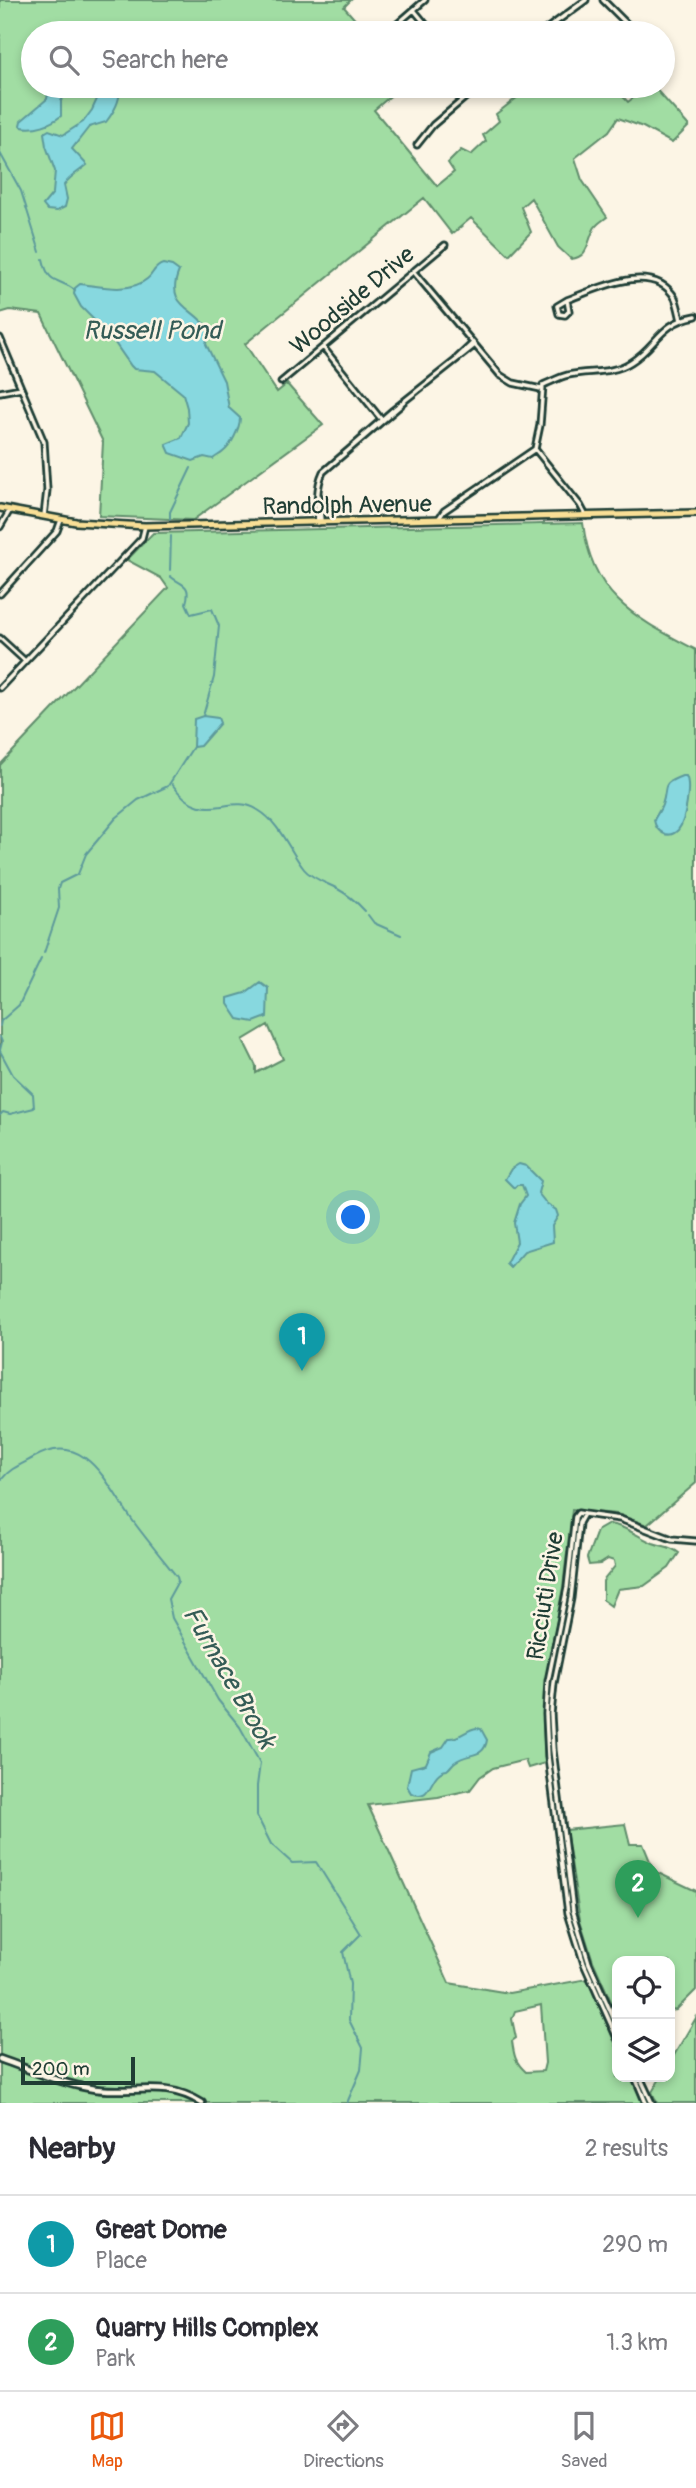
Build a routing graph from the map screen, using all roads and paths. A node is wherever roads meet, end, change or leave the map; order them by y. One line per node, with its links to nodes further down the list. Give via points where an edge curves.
1 (425, 0): 4 (street)
2 (586, 0): 7 (street)
3 (603, 0): 8 (street)
4 (414, 10): 5 (street); 6 (street)
5 (401, 21)
6 (423, 21)
7 (557, 21)
8 (624, 21)
9 (464, 98): 10 (street)
10 (417, 145)
11 (446, 244): 12 (street, Woodside Drive)
12 (413, 271): 17 (street); 18 (street, Woodside Drive)
13 (567, 300): 13 (street, via 556,306 561,315 569,309); 15 (street, via 617,282 649,280 672,294)
14 (696, 316): 15 (street)
15 (681, 320): 21 (street, via 622,367 568,375)
16 (0, 338): 20 (street)
17 (474, 344): 21 (street, via 505,379); 23 (street)
18 (323, 348): 19 (street, Woodside Drive); 23 (street)
19 (281, 382)
20 (21, 388): 22 (street); 29 (street, via 46,449)
21 (541, 390): 24 (street)
22 (0, 392)
23 (383, 421): 32 (street, via 323,472)
24 (535, 449): 28 (street); 31 (street, via 444,511)
25 (0, 508): 26 (main road, Randolph Avenue)
26 (10, 510): 29 (main road, Randolph Avenue); 34 (street)
27 (696, 513): 28 (main road, Randolph Avenue)
28 (586, 516): 31 (main road, Randolph Avenue)
29 (44, 517): 30 (main road, Randolph Avenue)
30 (61, 520): 33 (main road, Randolph Avenue); 35 (street, via 58,530)
31 (439, 520): 32 (main road, Randolph Avenue)
32 (320, 523): 33 (main road, Randolph Avenue)
33 (145, 526): 37 (street, via 142,538)
34 (0, 527)
35 (0, 594)
36 (0, 638): 37 (street)
37 (25, 661): 38 (street)
38 (0, 688)
39 (583, 1514): 40 (street, via 620,1519 667,1538); 41 (street, Ricciuti Drive, via 554,1682 552,1751 575,1916 589,1963); 42 (street, Ricciuti Drive, via 575,1517 550,1670 547,1742 568,1913)
40 (696, 1541)
41 (614, 2019)
42 (612, 2027)
43 (0, 2059): 46 (street, via 83,2087 166,2088)
44 (637, 2082): 47 (street)
45 (642, 2082): 48 (street)
46 (202, 2103)
47 (646, 2103)
48 (652, 2103)

